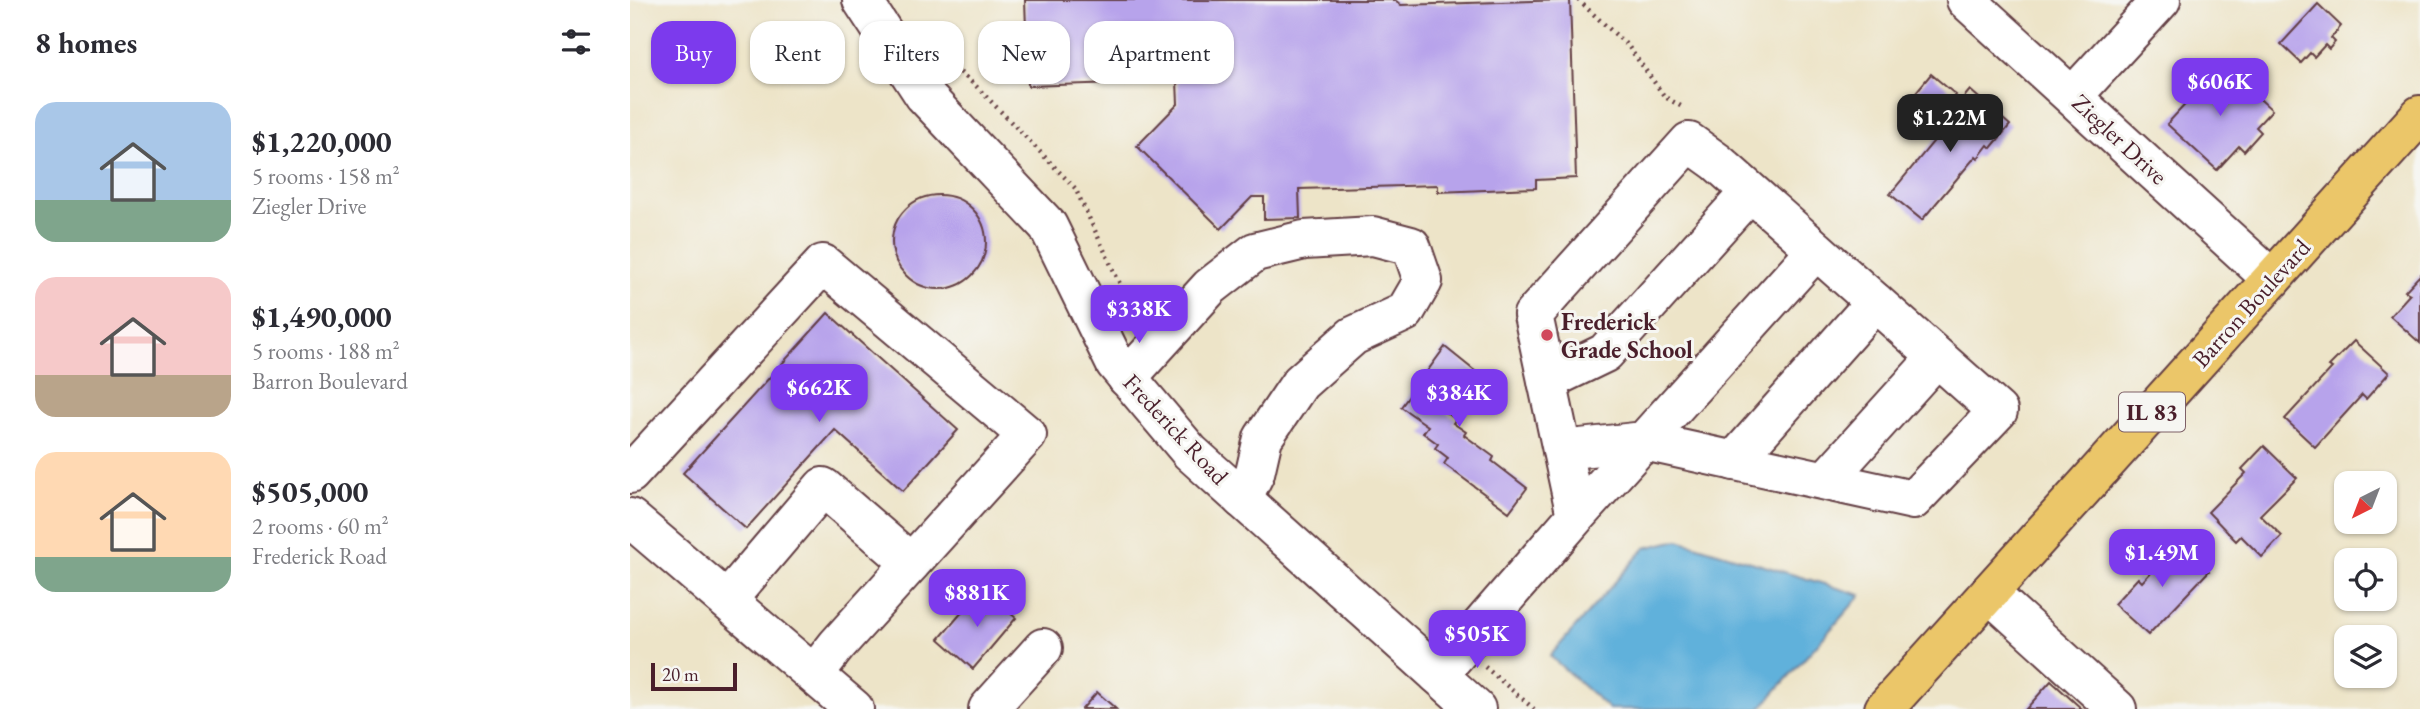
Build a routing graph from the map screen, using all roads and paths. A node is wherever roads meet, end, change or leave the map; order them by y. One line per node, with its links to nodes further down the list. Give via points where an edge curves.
1 (862, 0): 14 (street, Frederick Road, via 924,95 1048,226 1115,363)
2 (1578, 0): 8 (path, via 1628,46 1665,97 1688,111)
3 (1966, 0): 6 (street, Ziegler Drive)
4 (2161, 0): 6 (street)
5 (964, 76): 14 (path, via 1075,188 1121,286)
6 (2073, 96): 11 (street, Ziegler Drive)
7 (2420, 115): 11 (main road, Barron Boulevard / IL 83)
8 (1689, 142): 9 (street); 15 (street, via 1533,315)
9 (1750, 192): 10 (street); 15 (street, via 1605,353)
10 (1816, 250): 12 (street); 16 (street)
11 (2272, 279): 25 (main road, Barron Boulevard / IL 83)
12 (1875, 302): 13 (street); 18 (street)
13 (1937, 357): 20 (street); 20 (street, via 1998,411 1913,500)
14 (1136, 368): 21 (street, Frederick Road, via 1190,452); 21 (street, via 1210,287 1255,252 1304,240 1373,236 1411,246 1423,281 1405,312 1353,336 1300,383 1262,438 1255,473)
15 (1547, 381): 17 (street)
16 (1644, 441): 17 (street); 18 (street); 22 (street)
17 (1562, 450): 22 (street)
18 (1734, 461): 20 (street)
19 (630, 474): 24 (street, via 823,264 1027,435)
20 (1826, 480)
21 (1242, 499): 28 (street, Frederick Road)
22 (1576, 516): 28 (street)
23 (630, 518): 26 (street)
24 (911, 563): 26 (street, via 823,487); 29 (street)
25 (1989, 593): 33 (main road, Barron Boulevard / IL 83); 34 (street)
26 (727, 600): 29 (street)
27 (1043, 648): 30 (street)
28 (1450, 662): 31 (street, Frederick Road); 32 (path)
29 (836, 693)
30 (988, 709)
31 (1476, 709)
32 (1534, 709)
33 (1884, 709)
34 (2118, 709)

